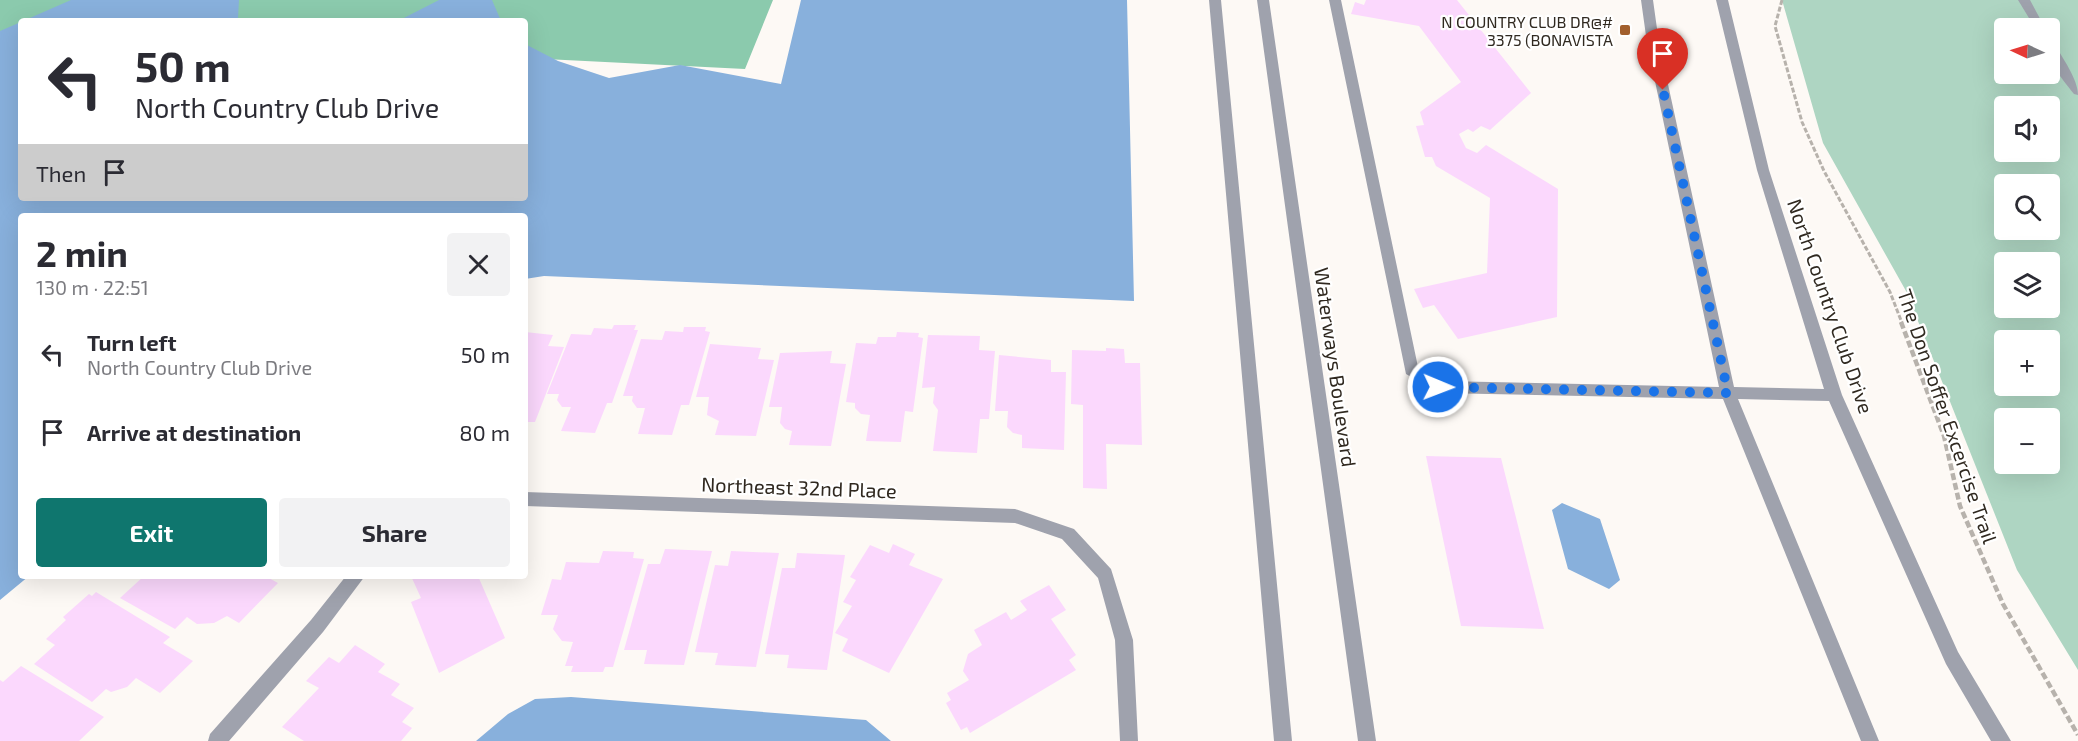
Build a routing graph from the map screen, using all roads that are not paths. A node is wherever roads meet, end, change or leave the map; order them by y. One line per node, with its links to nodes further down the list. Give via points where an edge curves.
1 (1215, 0): 16 (street)
2 (1263, 0): 17 (street, Waterways Boulevard)
3 (1335, 0): 10 (street, via 1412,370 1438,387)
4 (1647, 0): 10 (street, via 1655,55)
5 (1722, 0): 11 (street, North Country Club Drive, via 1763,171)
6 (2024, 0): 7 (street)
7 (2034, 18)
8 (2060, 66): 9 (street)
9 (2078, 91)
10 (1728, 393): 11 (street); 18 (street)
11 (1834, 394): 19 (street, North Country Club Drive, via 1953,658)
12 (528, 499): 15 (street, Northeast 32nd Place, via 1015,516 1068,534 1105,574 1124,640)
13 (354, 579): 14 (street)
14 (217, 741)
15 (1129, 741)
16 (1283, 741)
17 (1368, 741)
18 (1870, 741)
19 (2002, 741)

